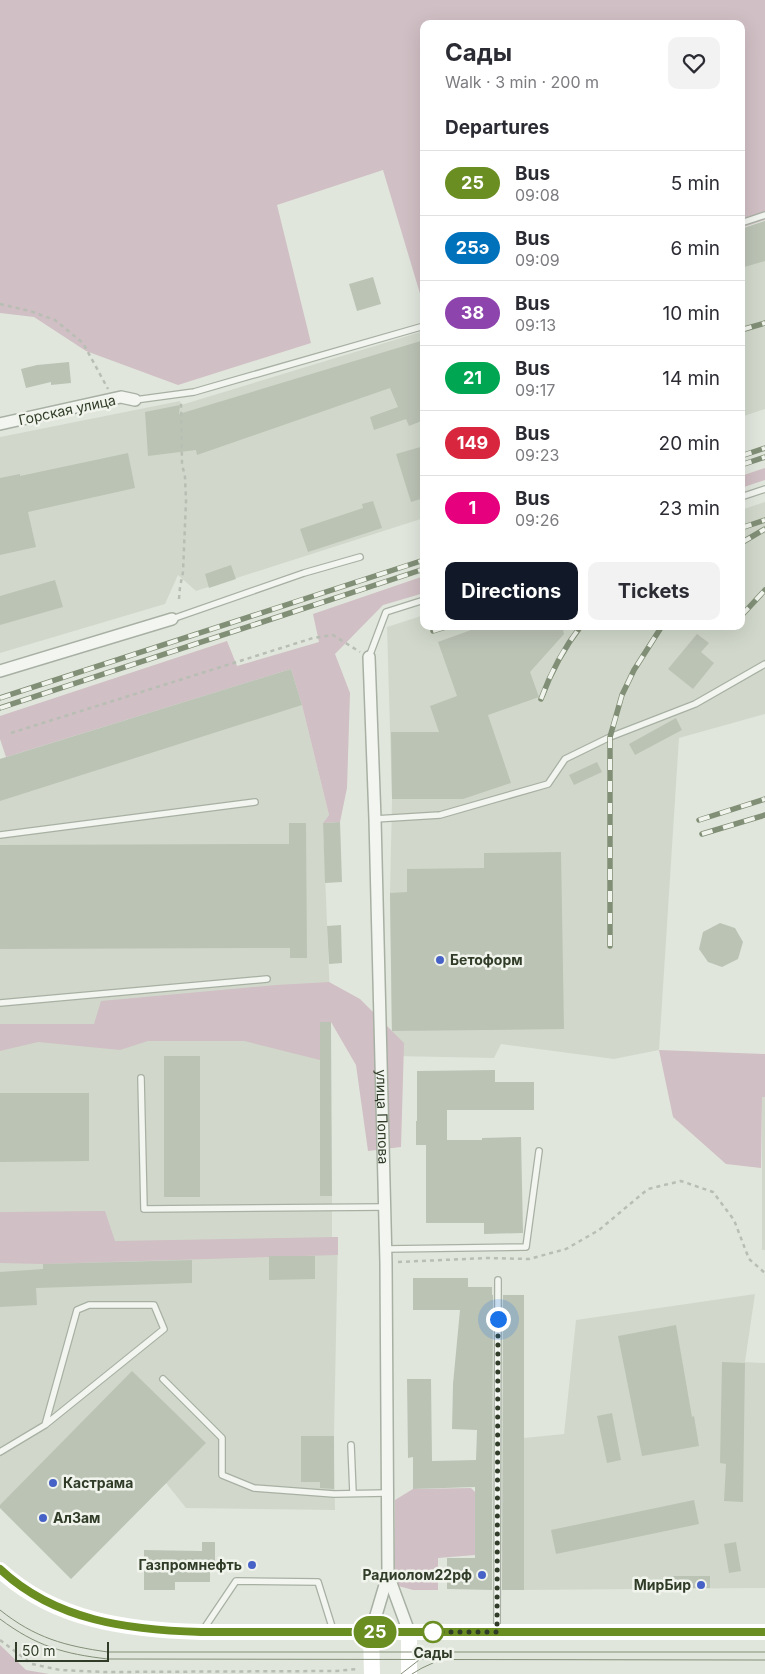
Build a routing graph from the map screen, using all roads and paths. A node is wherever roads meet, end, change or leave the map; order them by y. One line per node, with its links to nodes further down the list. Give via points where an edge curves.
1 (765, 215): 2 (lane)
2 (745, 222)
3 (0, 304): 6 (path, via 30,310 55,320 83,343 107,388)
4 (420, 327): 5 (lane)
5 (178, 394): 7 (lane); 12 (path, via 181,398 186,501)
6 (121, 397): 7 (street, Горская улица); 8 (street, Горская улица)
7 (135, 400)
8 (0, 424)
9 (765, 489): 10 (lane)
10 (745, 496)
11 (360, 557): 14 (lane)
12 (179, 599)
13 (420, 601): 15 (lane, via 386,612)
14 (172, 619): 17 (street)
15 (370, 658): 18 (path, via 333,635 313,638); 20 (street, улица Попова)
16 (765, 664): 20 (lane, via 695,704 610,737 565,759 548,784 440,815)
17 (0, 671)
18 (11, 733)
19 (254, 802): 21 (lane)
20 (375, 818): 26 (street, улица Попова)
21 (0, 835)
22 (267, 979): 23 (lane)
23 (0, 1003)
24 (141, 1078): 26 (lane, via 144,1209)
25 (539, 1151): 27 (lane, via 526,1247)
26 (385, 1207): 27 (street, улица Попова)
27 (386, 1249): 28 (street, улица Попова)
28 (386, 1263): 29 (path, via 529,1258 566,1249 599,1230 648,1189 681,1181 713,1192 734,1220 749,1258); 36 (street, улица Попова)
29 (765, 1273)
30 (498, 1280): 43 (lane)
31 (162, 1379): 35 (lane, via 222,1438 222,1474 254,1488)
32 (45, 1425): 32 (lane, via 164,1329 154,1305 89,1305 77,1310); 34 (lane)
33 (352, 1445): 35 (lane)
34 (0, 1452)
35 (353, 1493): 36 (lane)
36 (387, 1493): 38 (street, улица Попова)
37 (0, 1570): 39 (main road, via 52,1606 78,1615 133,1628)
38 (388, 1575): 41 (street, улица Попова); 42 (street, улица Попова)
39 (201, 1632): 40 (main road); 40 (lane, via 236,1581 318,1582)
40 (334, 1632): 41 (main road)
41 (371, 1632): 42 (main road); 46 (main road, улица Попова)
42 (409, 1632): 43 (main road); 47 (main road, улица Попова)
43 (497, 1632): 44 (main road)
44 (765, 1632)
45 (0, 1640): 46 (path, via 32,1664 60,1670)
46 (372, 1671)
47 (409, 1674)

